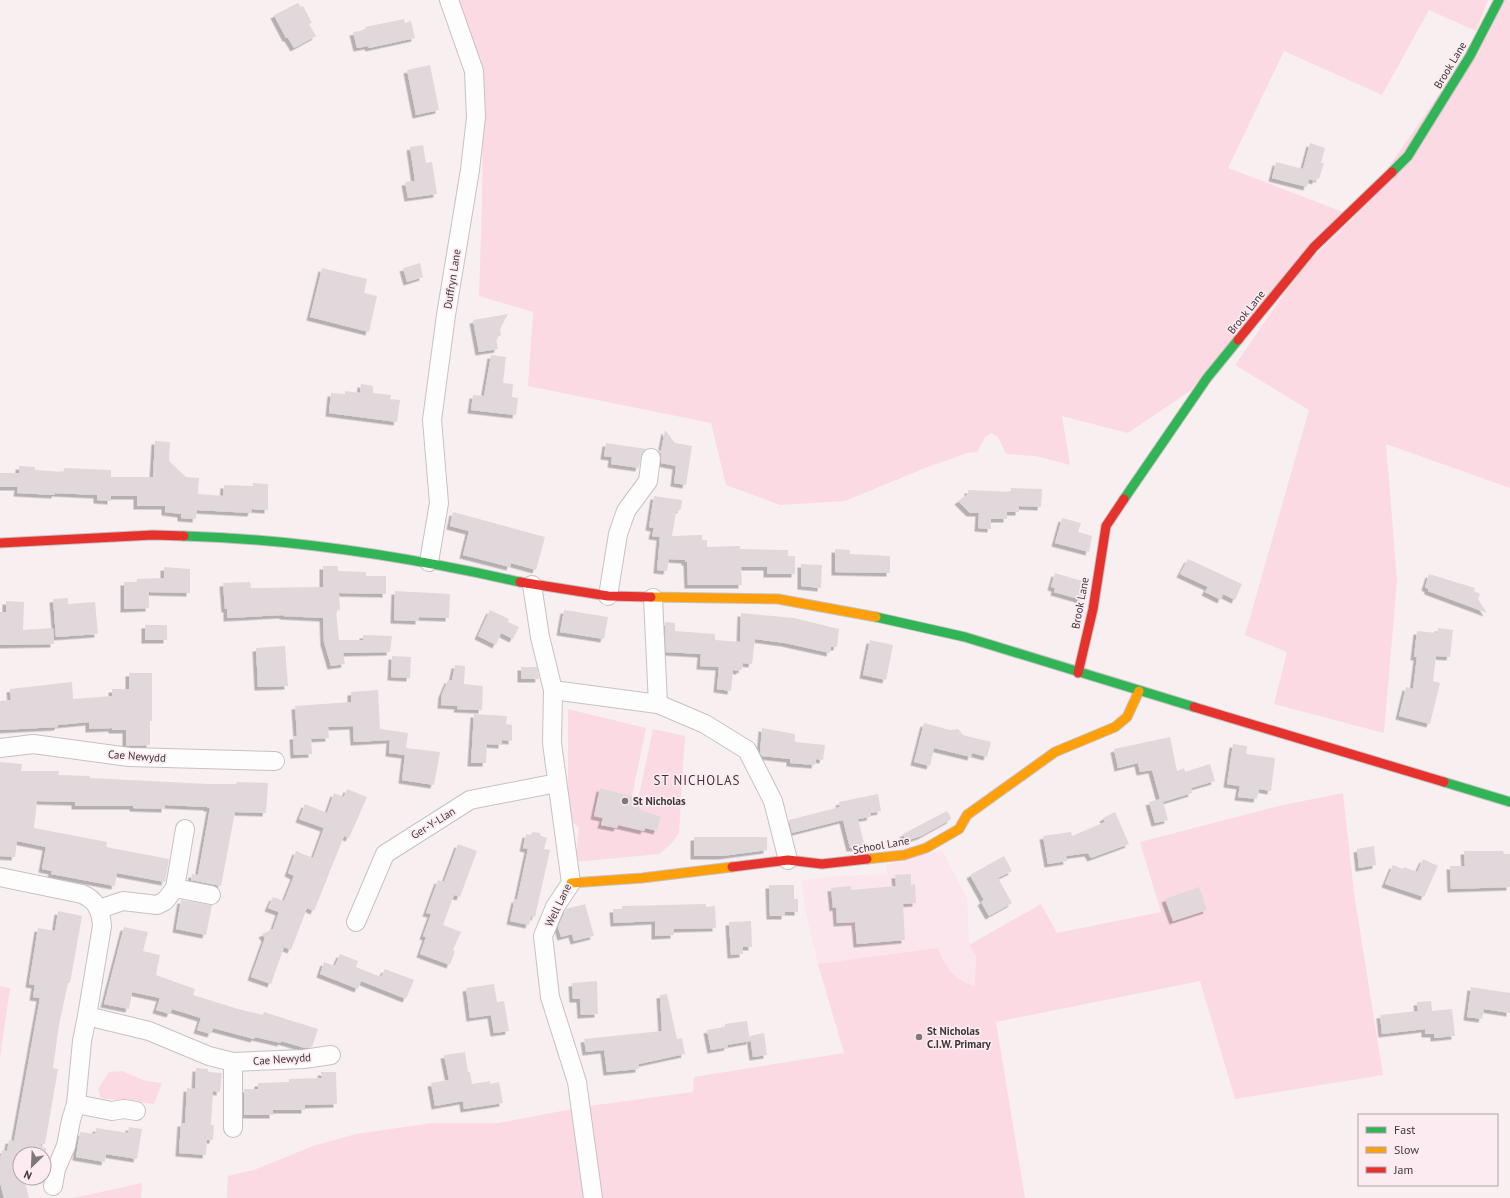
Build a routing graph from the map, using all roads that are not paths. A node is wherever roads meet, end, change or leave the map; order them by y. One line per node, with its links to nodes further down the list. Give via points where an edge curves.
1 (449, 0): 5 (street, Duffryn Lane, via 474,71 476,117 432,420 439,503)
2 (1499, 0): 9 (main road, Brook Lane, via 1470,56 1408,156 1314,247 1212,372 1106,526)
3 (651, 458): 7 (street, via 648,481 626,511 618,534)
4 (0, 543): 5 (main road, via 153,534 211,536 347,549)
5 (429, 562): 6 (main road)
6 (532, 585): 7 (main road); 10 (street, Well Lane, via 540,636)
7 (608, 596): 8 (main road)
8 (653, 598): 9 (main road, via 778,599 845,610 965,636); 12 (street)
9 (1078, 673): 11 (main road)
10 (553, 690): 12 (street); 15 (street, Well Lane, via 552,743)
11 (1139, 691): 16 (main road); 18 (main road, School Lane, via 1127,717 1115,727 1055,752 967,815 959,829 926,848 904,855 855,862 822,864)
12 (658, 704): 18 (street, via 705,724 746,750 773,801)
13 (0, 748): 14 (street, Cae Newydd, via 33,744 129,758)
14 (275, 761)
15 (557, 783): 20 (street, Well Lane); 24 (street, Ger-Y-Llan, via 470,800 385,854)
16 (1510, 802)
17 (185, 829): 21 (street)
18 (788, 860): 20 (main road, School Lane, via 642,878)
19 (0, 877): 23 (street, via 82,894 91,898)
20 (571, 883): 32 (street, Well Lane, via 555,906 543,936 550,997 577,1082)
21 (176, 888): 22 (street); 23 (street, via 157,905 129,900)
22 (211, 895)
23 (99, 909): 25 (street, via 102,926)
24 (356, 922)
25 (88, 1016): 27 (street, Cae Newydd, via 149,1031 209,1056); 28 (street, via 82,1041)
26 (331, 1055): 27 (street, Cae Newydd)
27 (233, 1062): 30 (street)
28 (76, 1104): 29 (street); 31 (street)
29 (136, 1111)
30 (233, 1128)
31 (53, 1186)
32 (593, 1198)

